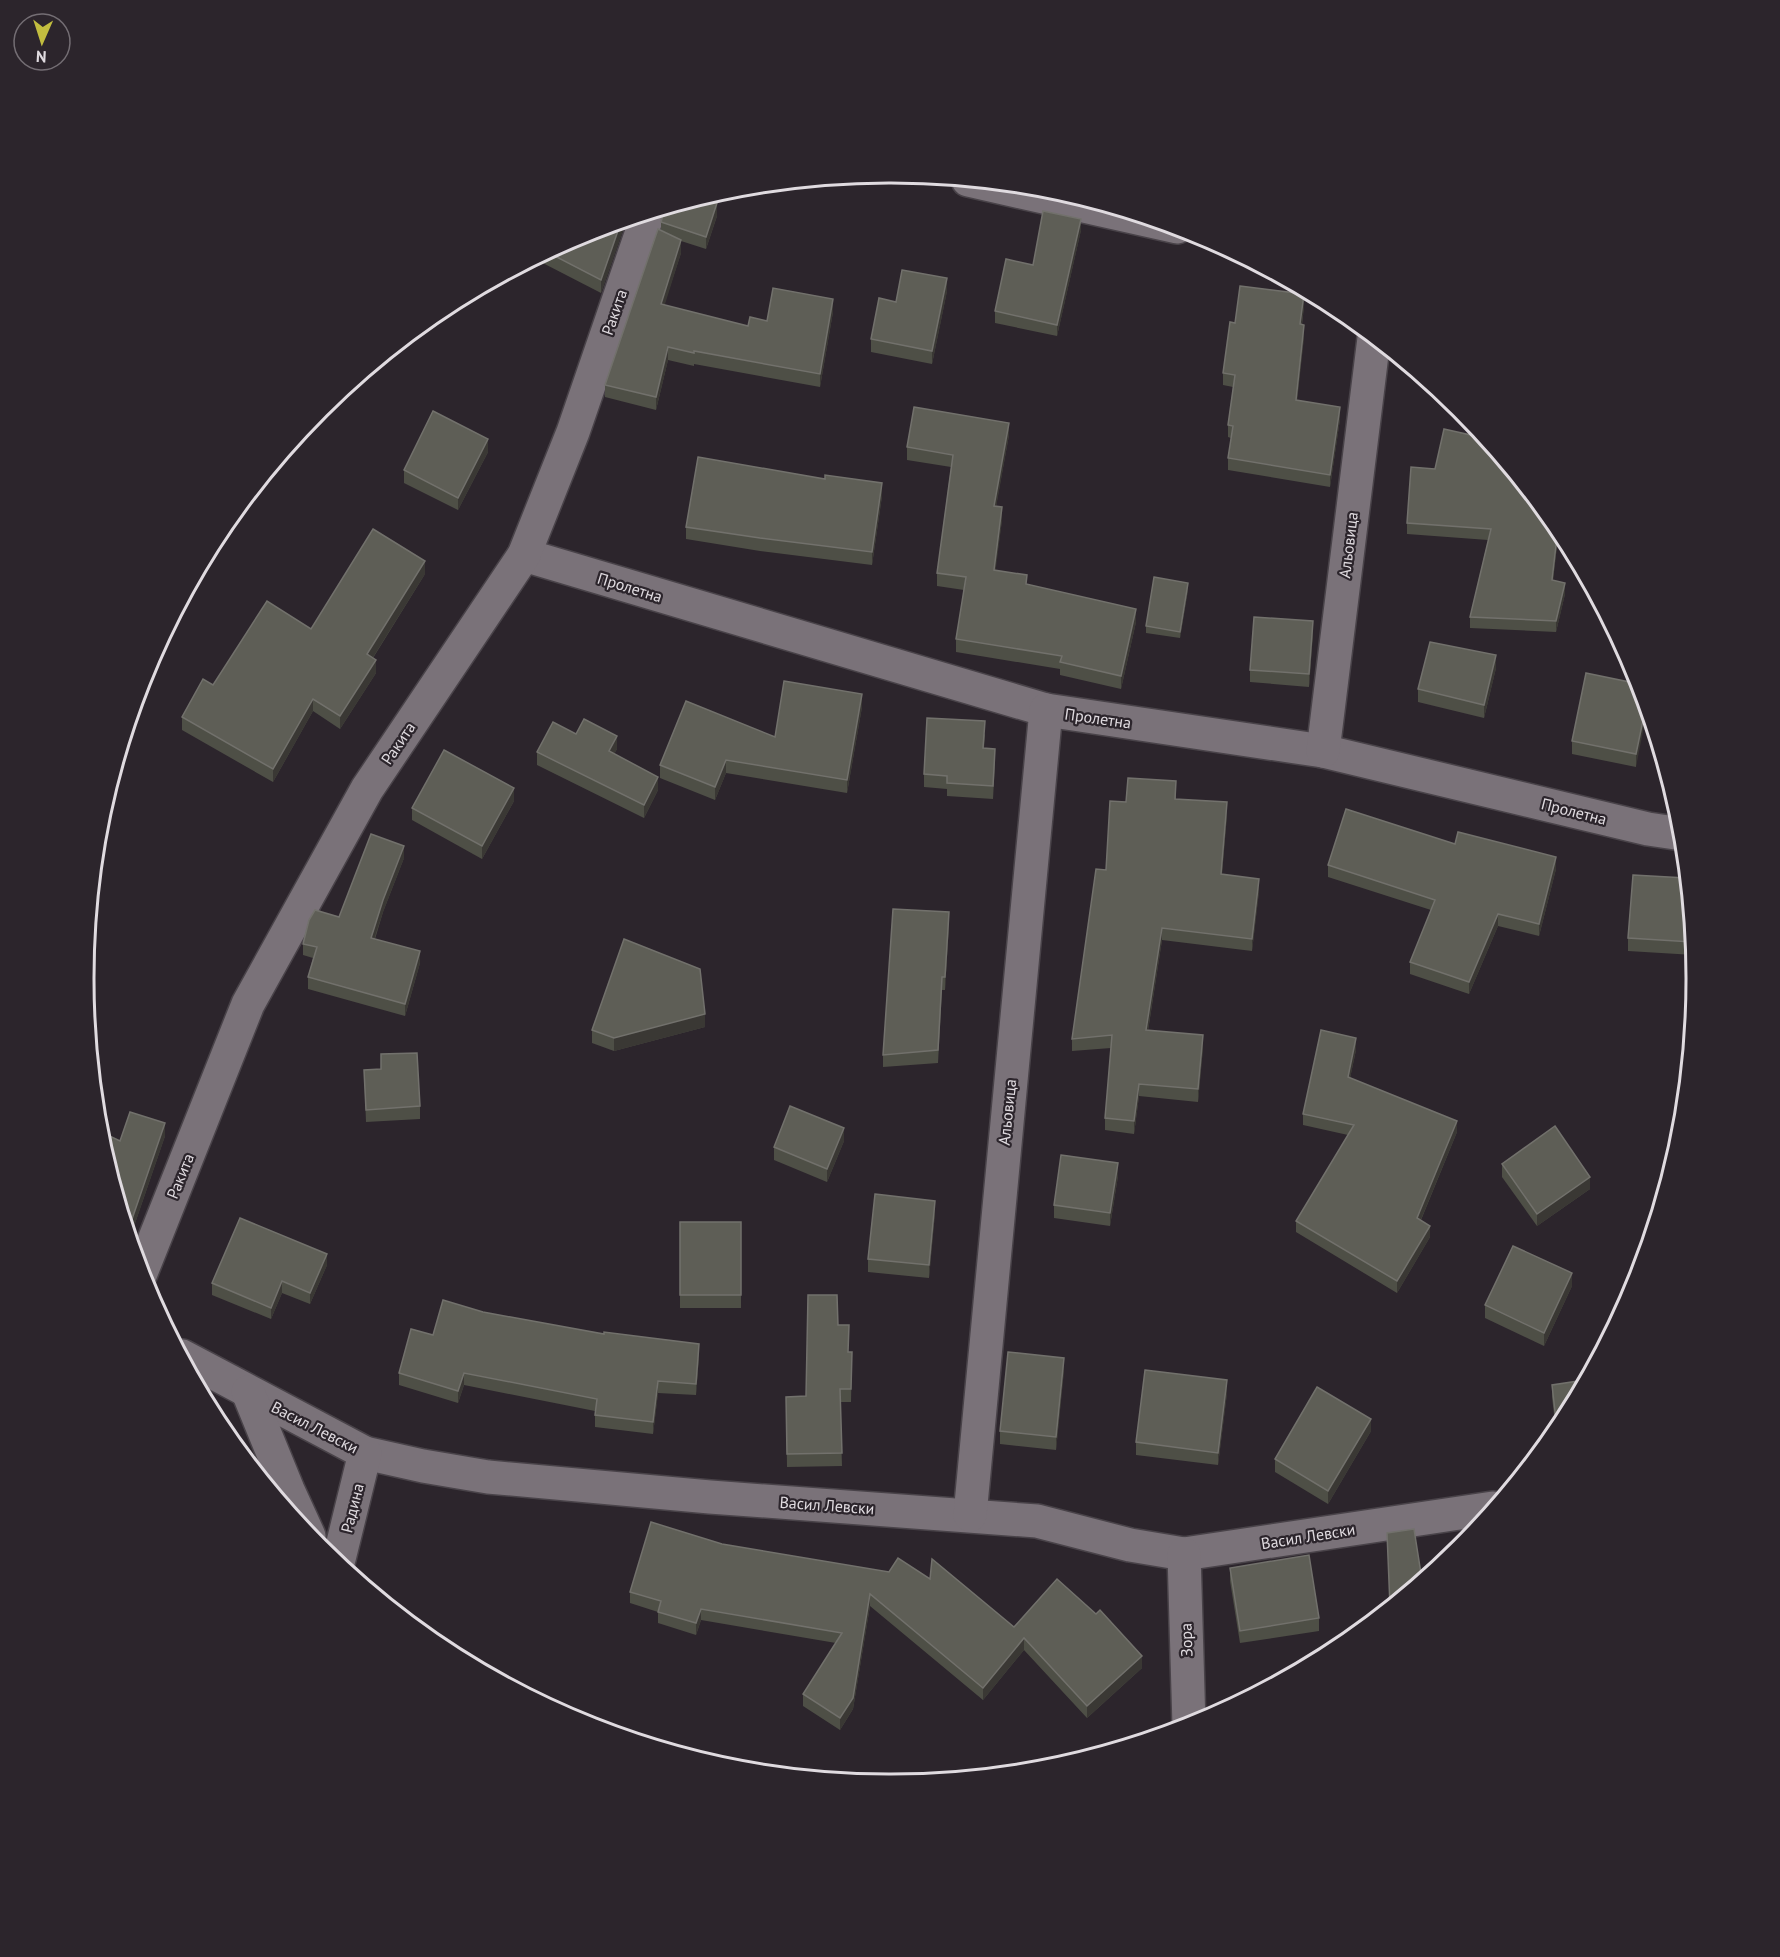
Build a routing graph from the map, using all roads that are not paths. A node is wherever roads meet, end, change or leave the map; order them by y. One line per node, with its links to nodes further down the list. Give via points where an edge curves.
1 (645, 222): 3 (street, Ракита, via 573,432)
2 (1373, 346): 5 (street, Альовица)
3 (524, 555): 4 (street, Пролетна); 7 (street, Ракита, via 367,789 248,1004)
4 (1047, 710): 5 (street, Пролетна); 13 (street, Альовица)
5 (1323, 751): 6 (street, Пролетна)
6 (1672, 832)
7 (146, 1260)
8 (194, 1363): 9 (street, Васил Левски)
9 (248, 1392): 10 (street, Васил Левски); 11 (street)
10 (365, 1453): 13 (street, Васил Левски, via 499,1478); 14 (street, Радина)
11 (296, 1507)
12 (1481, 1511): 15 (street, Васил Левски)
13 (970, 1515): 15 (street, Васил Левски, via 1037,1521 1130,1545)
14 (340, 1554)
15 (1184, 1554): 16 (street, Зора)
16 (1189, 1715)

